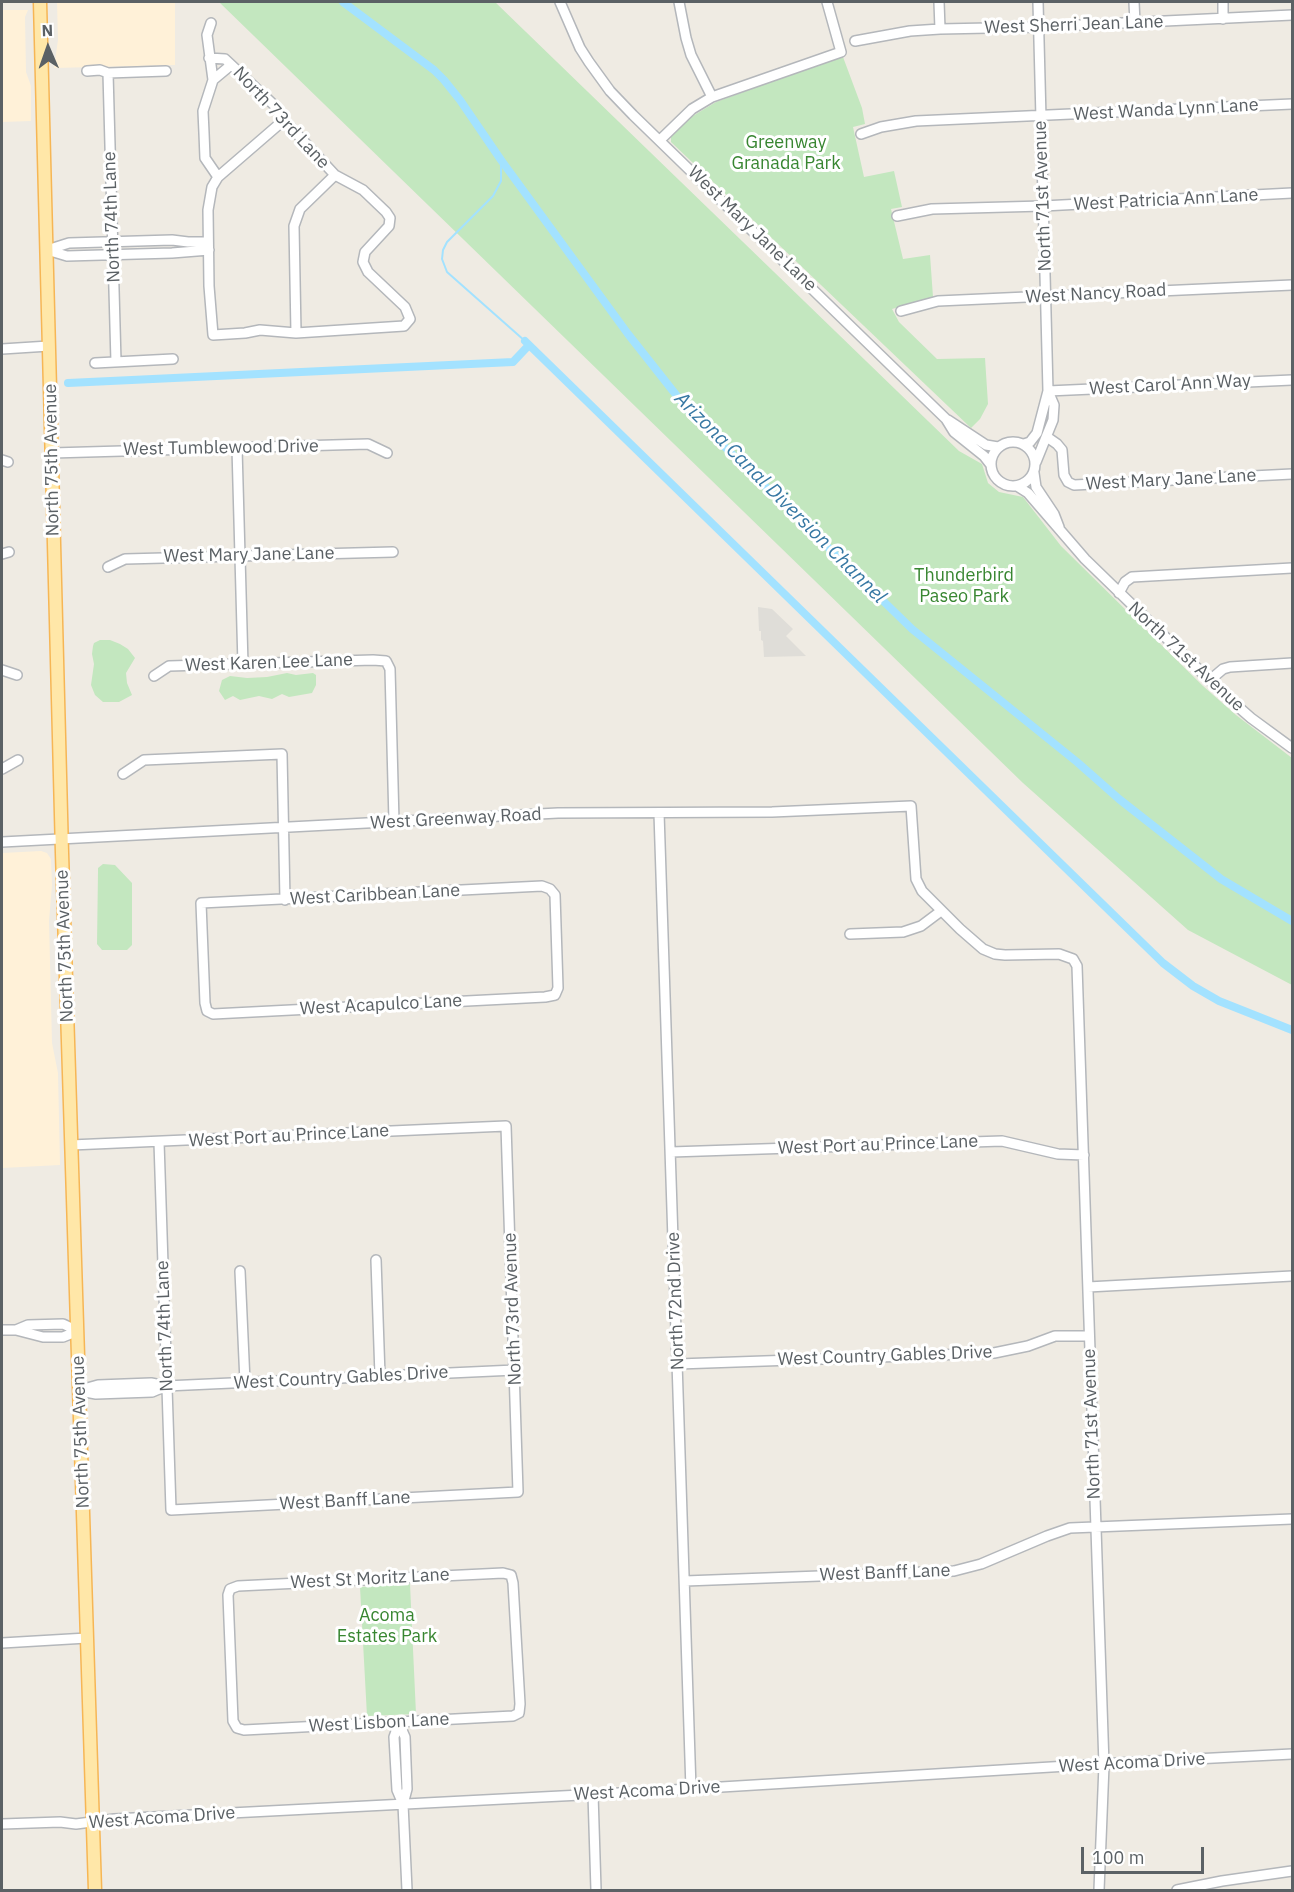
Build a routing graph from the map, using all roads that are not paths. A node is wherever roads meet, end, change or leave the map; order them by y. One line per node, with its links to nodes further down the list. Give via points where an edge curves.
1 (40, 2): 36 (main road, North 75th Avenue)
2 (560, 2): 27 (street, West Mary Jane Lane, via 589,62 610,91)
3 (679, 2): 22 (street, via 691,55)
4 (827, 2): 22 (street, via 841,52)
5 (939, 2): 14 (street)
6 (1038, 2): 13 (street, North 71st Avenue)
7 (1134, 2): 12 (street)
8 (1222, 2): 10 (street)
9 (1293, 15): 10 (street, West Sherri Jean Lane)
10 (1223, 19): 12 (street, West Sherri Jean Lane)
11 (211, 23): 16 (street, via 207,35)
12 (1135, 23): 13 (street, West Sherri Jean Lane)
13 (1038, 27): 14 (street, West Sherri Jean Lane); 24 (street, North 71st Avenue)
14 (940, 29): 15 (street, West Sherri Jean Lane)
15 (855, 41)
16 (209, 58): 17 (street, North 73rd Lane, via 225,58); 21 (street)
17 (231, 65): 21 (street); 25 (street, North 73rd Lane, via 274,105)
18 (87, 71): 20 (street)
19 (166, 71): 20 (street)
20 (108, 73): 34 (street, North 74th Lane)
21 (213, 80): 29 (street, via 203,111 205,158)
22 (712, 97): 27 (street, via 692,109)
23 (1293, 104): 24 (street, West Wanda Lynn Lane)
24 (1041, 116): 26 (street, West Wanda Lynn Lane, via 916,121); 31 (street, North 71st Avenue)
25 (284, 120): 28 (street, North 73rd Lane); 29 (street)
26 (861, 134)
27 (660, 140): 50 (street, West Mary Jane Lane)
28 (335, 175): 42 (street, via 300,209 294,226); 42 (street, North 73rd Lane, via 363,190 390,218 389,226 365,252 363,262 368,272 405,307 410,320 404,326)
29 (218, 177): 35 (street, via 209,199)
30 (1293, 193): 31 (street, West Patricia Ann Lane)
31 (1043, 206): 32 (street, West Patricia Ann Lane, via 932,209); 40 (street, North 71st Avenue)
32 (897, 216)
33 (172, 240): 34 (street); 35 (street); 37 (street)
34 (113, 242): 36 (street, via 66,243); 38 (street, North 74th Lane)
35 (208, 246): 37 (street); 42 (street, via 213,335 260,330)
36 (47, 250): 38 (street, via 67,256); 43 (main road, North 75th Avenue)
37 (172, 253): 38 (street)
38 (113, 255): 46 (street, North 74th Lane)
39 (1293, 285): 40 (street, West Nancy Road)
40 (1047, 296): 41 (street, West Nancy Road, via 938,301); 49 (street, North 71st Avenue)
41 (901, 311)
42 (296, 333)
43 (49, 346): 44 (street); 55 (main road, North 75th Avenue)
44 (2, 348)
45 (173, 359): 46 (street)
46 (116, 362): 47 (street)
47 (95, 363)
48 (1293, 380): 49 (street, West Carol Ann Way)
49 (1048, 391): 51 (street, North 71st Avenue, via 1054,405); 52 (street, North 71st Avenue, via 1037,433)
50 (946, 419): 53 (street, West Mary Jane Lane, via 986,445); 58 (street, West Mary Jane Lane, via 954,432)
51 (1047, 437): 57 (street, North 71st Avenue); 60 (street, West Mary Jane Lane, via 1062,450 1064,475 1074,485)
52 (1024, 444): 53 (street, via 1010,442); 57 (street)
53 (998, 447): 58 (street)
54 (237, 448): 55 (street, West Tumblewood Drive); 56 (street, West Tumblewood Drive, via 368,444); 64 (street)
55 (52, 453): 81 (main road, North 75th Avenue)
56 (387, 453)
57 (1036, 463): 59 (street, North 71st Avenue)
58 (991, 465): 61 (street, North 71st Avenue, via 996,479)
59 (1034, 473): 61 (street); 62 (street, North 71st Avenue, via 1036,487)
60 (1293, 474)
61 (1017, 486): 62 (street, North 71st Avenue, via 1028,493)
62 (1061, 532): 67 (street, North 71st Avenue)
63 (393, 552): 64 (street, West Mary Jane Lane)
64 (240, 555): 65 (street, West Mary Jane Lane, via 125,559); 69 (street)
65 (108, 567)
66 (1293, 568): 67 (street, via 1132,577)
67 (1119, 593): 73 (street, North 71st Avenue)
68 (1293, 663): 73 (street, via 1230,666)
69 (243, 665): 72 (street, West Karen Lee Lane, via 169,666); 79 (street, West Karen Lee Lane, via 386,661 390,669)
70 (2, 670): 71 (street)
71 (17, 675)
72 (154, 676)
73 (1210, 680): 74 (street, North 71st Avenue, via 1251,718)
74 (1293, 748)
75 (18, 760): 76 (street)
76 (2, 769)
77 (123, 774): 80 (street, via 144,760 282,754)
78 (659, 813): 79 (street, West Greenway Road, via 558,813); 84 (street, West Greenway Road, via 911,806 916,879); 91 (street, North 72nd Drive)
79 (394, 822): 80 (street, West Greenway Road)
80 (283, 827): 81 (street, West Greenway Road); 83 (street)
81 (62, 839): 82 (street, West Greenway Road); 90 (main road, North 75th Avenue)
82 (2, 842)
83 (285, 900): 86 (street, West Caribbean Lane, via 542,886 555,895); 87 (street, West Caribbean Lane, via 201,903)
84 (941, 911): 85 (street, via 921,926 903,932); 92 (street, North 71st Avenue, via 983,949 995,954 1059,954 1073,958 1077,966)
85 (850, 934)
86 (555, 995): 87 (street, West Acapulco Lane, via 213,1014)
87 (207, 1011)
88 (506, 1126): 89 (street, West Port au Prince Lane); 101 (street, North 73rd Avenue)
89 (159, 1142): 90 (street, West Port au Prince Lane); 104 (street, North 74th Lane)
90 (71, 1145): 98 (main road, North 75th Avenue)
91 (671, 1152): 92 (street, West Port au Prince Lane, via 1002,1141 1058,1154); 100 (street, North 72nd Drive)
92 (1084, 1155): 96 (street, North 71st Avenue)
93 (376, 1260): 102 (street)
94 (240, 1271): 103 (street)
95 (1293, 1276): 96 (street)
96 (1088, 1287): 99 (street, North 71st Avenue)
97 (2, 1330): 98 (street, via 63,1324)
98 (78, 1330): 105 (main road, North 75th Avenue)
99 (1089, 1336): 100 (street, West Country Gables Drive, via 1055,1336 994,1353); 109 (street, North 71st Avenue)
100 (678, 1364): 110 (street, North 72nd Drive)
101 (515, 1370): 102 (street, West Country Gables Drive); 106 (street, North 73rd Avenue)
102 (380, 1376): 103 (street, West Country Gables Drive)
103 (245, 1382): 104 (street, West Country Gables Drive)
104 (166, 1386): 105 (street, West Country Gables Drive, via 98,1385); 107 (street, North 74th Lane)
105 (80, 1390): 111 (main road, North 75th Avenue)
106 (518, 1492): 107 (street, West Banff Lane)
107 (171, 1510)
108 (1293, 1519): 109 (street, West Banff Lane)
109 (1095, 1527): 110 (street, West Banff Lane, via 1062,1531 954,1571); 117 (street, North 71st Avenue)
110 (685, 1581): 120 (street, North 72nd Drive)
111 (87, 1638): 112 (street); 123 (main road, North 75th Avenue)
112 (2, 1643)
113 (519, 1713): 114 (street, West Lisbon Lane); 115 (street, West St Moritz Lane, via 511,1575 238,1586 230,1589 228,1595 233,1721)
114 (399, 1723): 115 (street, West Lisbon Lane); 118 (street, via 405,1737); 119 (street, via 394,1737)
115 (237, 1728)
116 (1293, 1754): 117 (street, West Acoma Drive)
117 (1104, 1765): 120 (street, West Acoma Drive); 129 (street, North 71st Avenue)
118 (406, 1770): 119 (street); 122 (street)
119 (396, 1771): 122 (street)
120 (691, 1789): 121 (street, West Acoma Drive)
121 (593, 1794): 122 (street, West Acoma Drive); 128 (street)
122 (403, 1804): 123 (street, West Acoma Drive); 127 (street)
123 (93, 1822): 124 (street, West Acoma Drive); 126 (main road, North 75th Avenue)
124 (2, 1824)
125 (1293, 1871): 130 (street)
126 (95, 1890)
127 (407, 1890)
128 (596, 1890)
129 (1099, 1890)
130 (1177, 1890)

